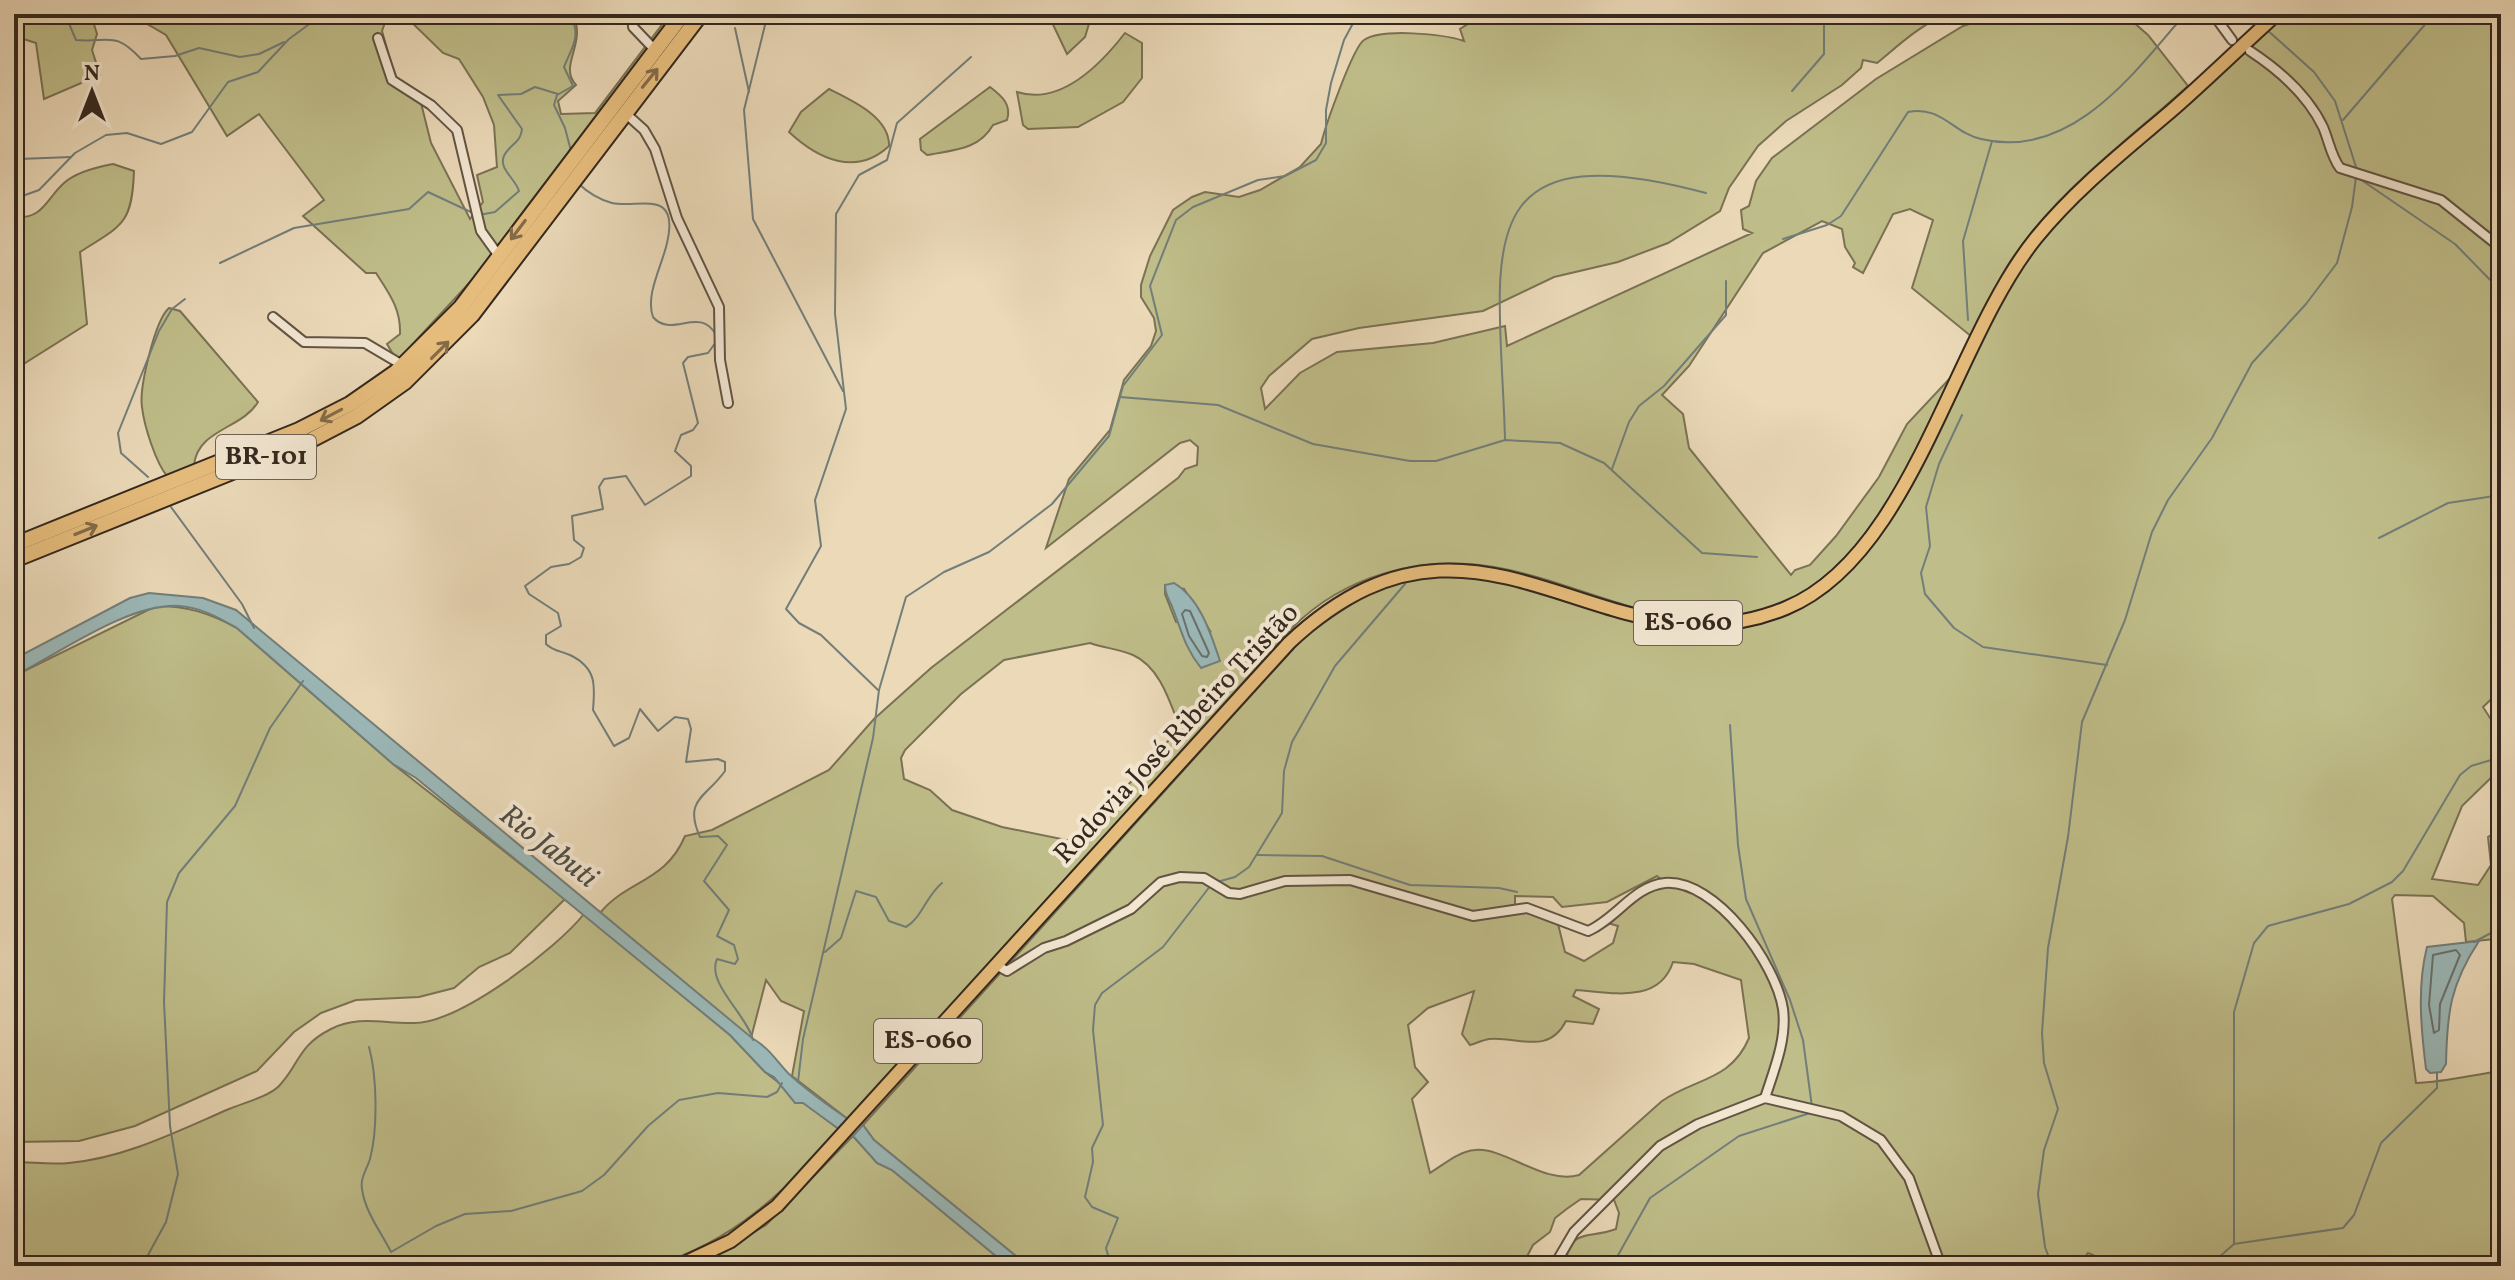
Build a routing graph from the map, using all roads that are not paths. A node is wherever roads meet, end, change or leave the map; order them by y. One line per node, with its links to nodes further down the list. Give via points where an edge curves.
1 (633, 14): 8 (street, via 633,27)
2 (683, 14): 8 (highway, BR-101)
3 (701, 14): 10 (highway, BR-101, one-way to 3)
4 (2213, 14): 7 (street)
5 (2277, 14): 20 (main road, Rodovia José Ribeiro Tristão / ES-060, via 2096,175 2036,238 1992,306 1887,516 1856,559 1824,588 1779,611 1705,623 1630,612 1474,571 1422,571 1373,584 1327,610 1289,643)
6 (378, 38): 14 (street, via 392,80 457,130 481,231)
7 (2232, 40)
8 (655, 50): 11 (highway, BR-101)
9 (2250, 51): 13 (street, via 2282,75 2313,109 2338,165 2441,200)
10 (624, 111): 11 (highway, BR-101); 17 (street, via 655,149 677,218 719,307)
11 (580, 158): 12 (highway, BR-101)
12 (569, 173): 14 (highway, BR-101, one-way to 14); 19 (highway, BR-101, one-way to 12, via 305,442 374,405 460,329)
13 (2501, 248)
14 (499, 256): 16 (highway, BR-101, via 449,321)
15 (273, 317): 16 (street, via 304,342 365,343)
16 (404, 366): 18 (highway, BR-101, one-way to 18, via 308,426)
17 (728, 403)
18 (14, 545)
19 (14, 560)
20 (996, 965): 21 (street, via 1011,970 1044,948 1133,907 1161,882 1180,877 1204,878 1240,894 1285,881 1350,880 1477,916 1527,908 1588,931 1648,888 1675,883 1706,894 1730,916 1758,954 1779,997 1783,1032); 22 (main road, Rodovia José Ribeiro Tristão / ES-060, via 777,1206 731,1241)
21 (1765, 1098): 23 (street, via 1698,1124 1660,1146 1574,1232); 24 (street, via 1841,1116 1881,1140 1909,1178)
22 (678, 1266)
23 (1554, 1266)
24 (1941, 1266)

